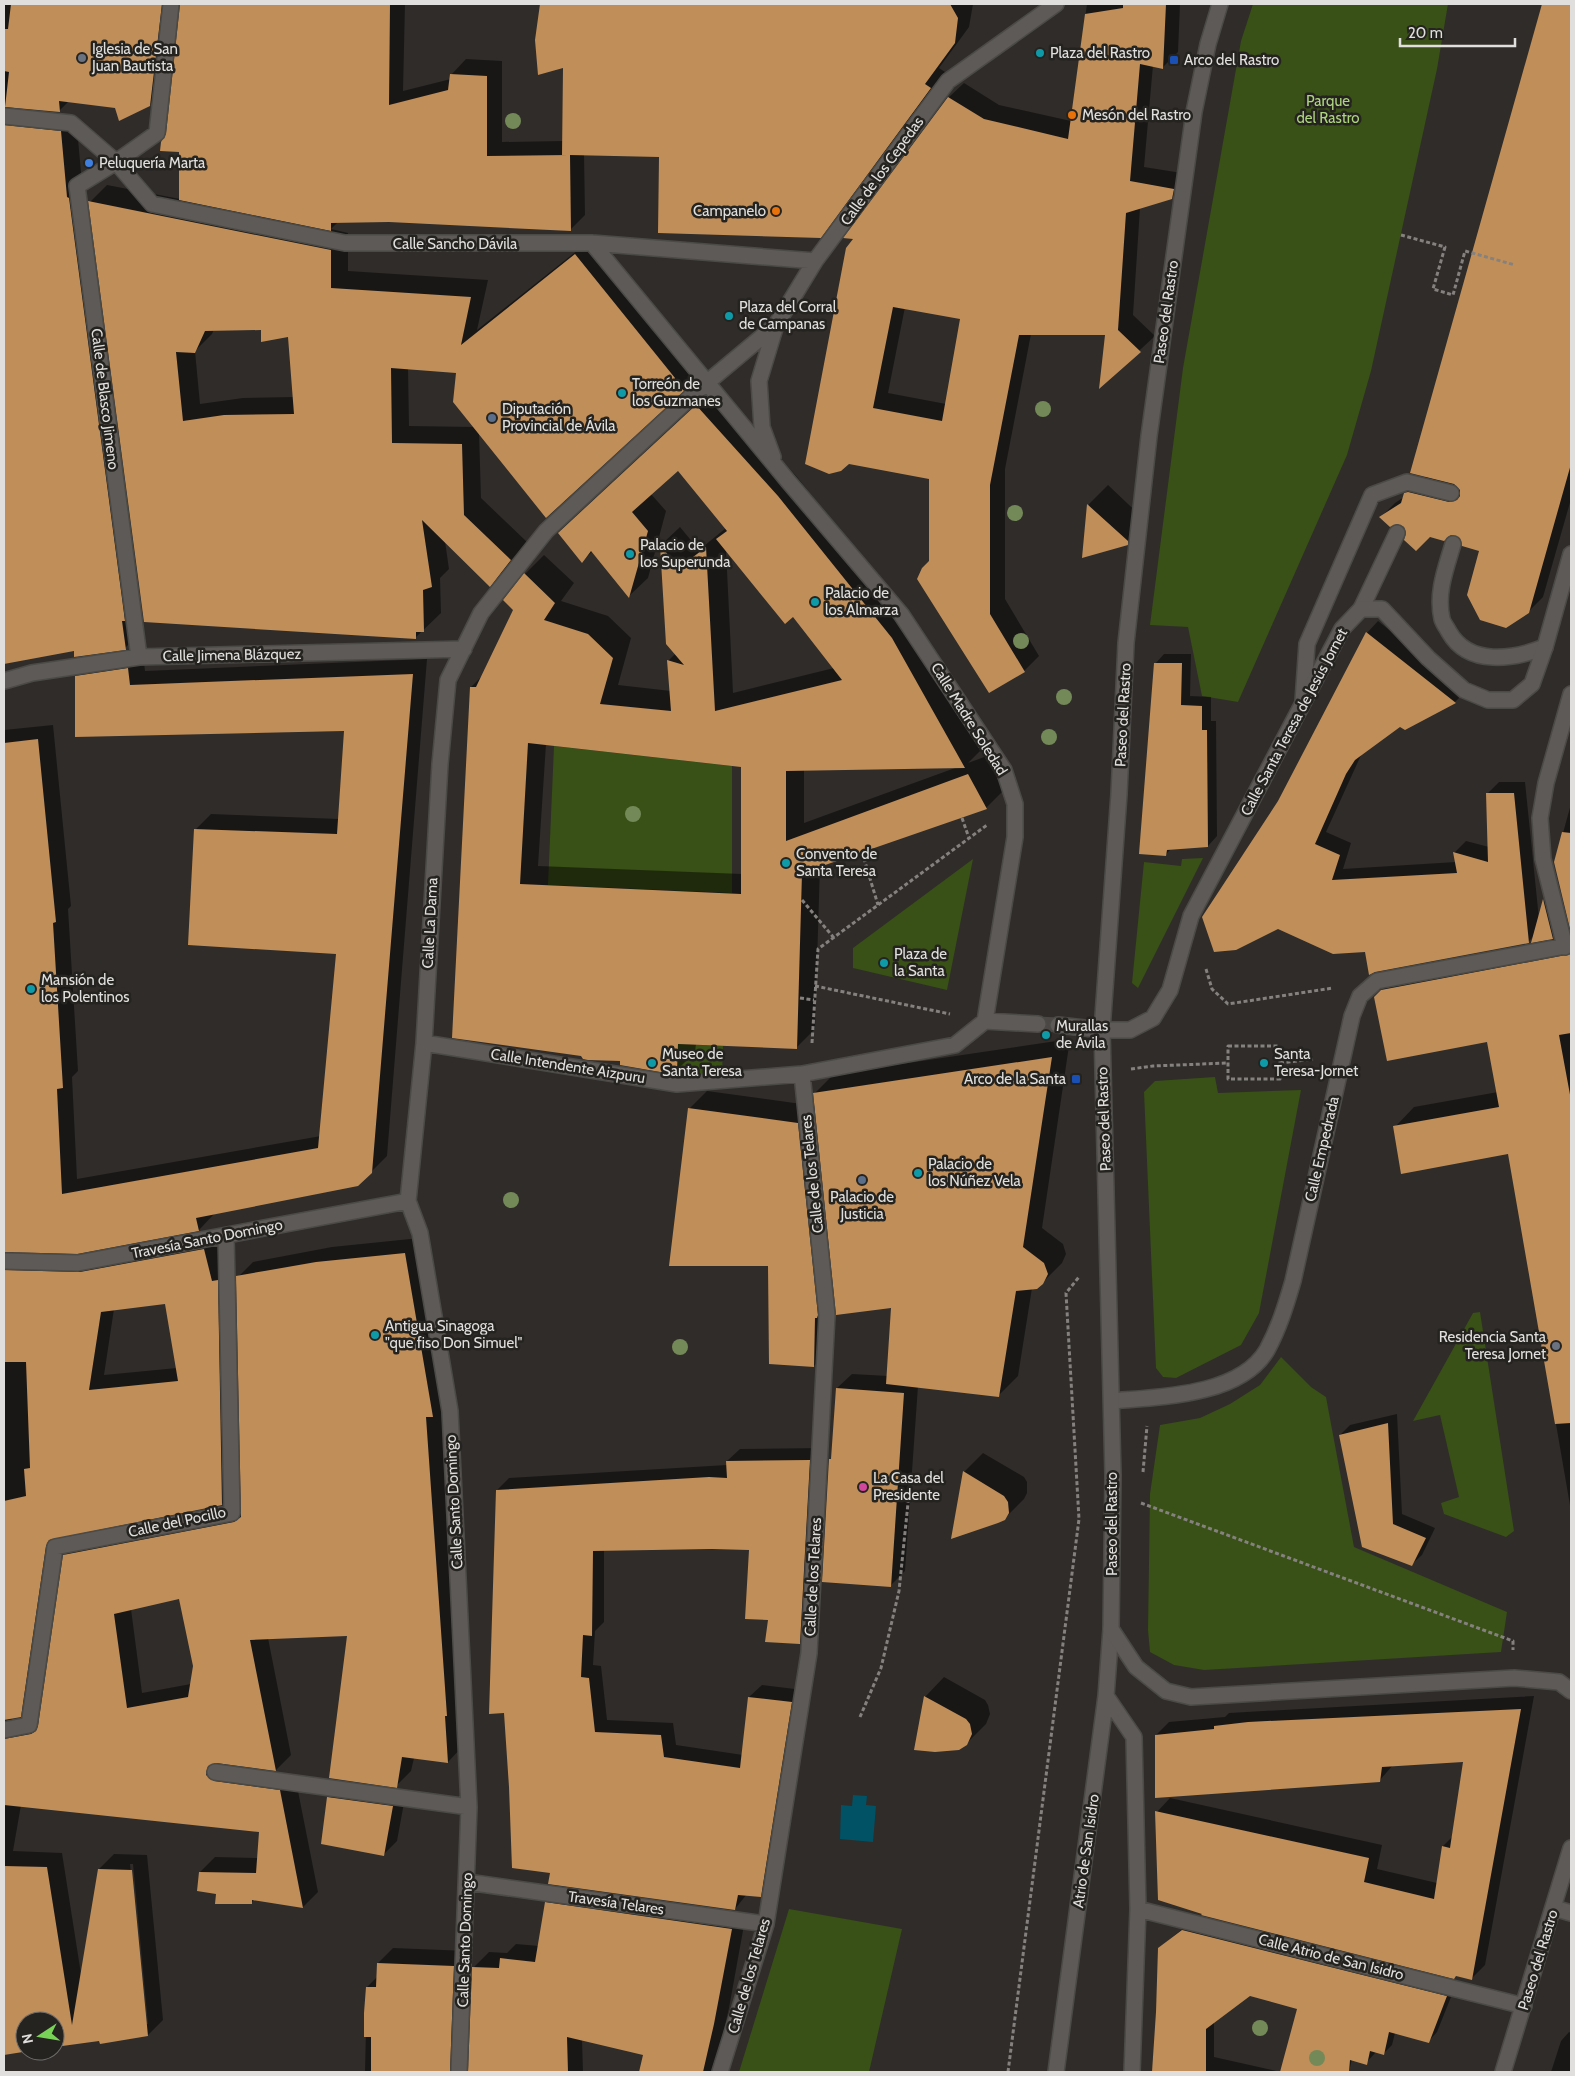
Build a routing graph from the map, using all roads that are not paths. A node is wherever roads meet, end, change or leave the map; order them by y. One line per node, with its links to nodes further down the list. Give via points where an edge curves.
1 (171, 4): 5 (street, via 157,133)
2 (1056, 4): 7 (street, Calle de los Cepedas, via 948,81)
3 (1220, 4): 26 (street, Paseo del Rastro, via 1194,112 1149,436 1126,643)
4 (4, 116): 5 (street, Calle Sancho Dávila, via 71,123)
5 (116, 162): 6 (street, Calle Sancho Dávila, via 152,204 345,243); 18 (street, Calle de Blasco Jimeno, via 78,186)
6 (592, 243): 7 (street, Calle Sancho Dávila); 9 (street)
7 (815, 261): 8 (street)
8 (776, 325): 9 (street); 10 (street, via 759,381 762,427)
9 (702, 388): 10 (street); 17 (street, Calle La Dama, via 546,531 481,613)
10 (777, 468): 23 (street, Calle Madre Soledad, via 901,614 1004,770 1016,804 1015,837)
11 (1451, 493): 21 (street, via 1407,482 1372,495 1307,644)
12 (1397, 533): 15 (street, Calle Santa Teresa de Jesús Jornet)
13 (1453, 544): 16 (street, via 1440,589 1442,620 1454,641 1474,654 1501,658)
14 (1571, 554): 16 (street)
15 (1361, 609): 16 (street, via 1382,609 1428,658 1464,690 1488,700 1513,700 1532,684); 21 (street, Calle Santa Teresa de Jesús Jornet, via 1342,629)
16 (1545, 647)
17 (464, 649): 18 (street, Calle Jimena Blázquez); 27 (street, Calle La Dama, via 448,680)
18 (139, 657): 19 (street, Calle Jimena Blázquez, via 32,673)
19 (4, 682)
20 (1571, 694): 22 (street, via 1546,783 1540,818 1543,859)
21 (1304, 701): 26 (street, Calle Santa Teresa de Jesús Jornet, via 1191,916 1170,990 1153,1018 1130,1030)
22 (1568, 946): 32 (street, Calle Empedrada, via 1377,981 1360,996 1352,1016 1293,1281 1281,1321 1266,1352 1244,1373 1217,1386 1183,1394)
23 (985, 1021): 24 (street); 28 (street, via 955,1045)
24 (1038, 1024)
25 (1058, 1025): 26 (street)
26 (1102, 1030): 32 (street, Paseo del Rastro)
27 (424, 1043): 28 (street, Calle Intendente Aizpuru, via 677,1084); 29 (street, Calle La Dama)
28 (802, 1074): 44 (street, Calle de los Telares, via 826,1315 809,1654)
29 (408, 1201): 30 (street, Travesía Santo Domingo); 38 (street, Calle Santo Domingo, via 420,1233 450,1412)
30 (226, 1236): 31 (street, Travesía Santo Domingo, via 78,1263); 36 (street, Calle del Pocillo, via 232,1513 55,1547 29,1725)
31 (4, 1262)
32 (1112, 1401): 33 (street, Paseo del Rastro)
33 (1111, 1629): 34 (street, via 1136,1667 1166,1691 1192,1697 1514,1678 1560,1682); 35 (street, Atrio de San Isidro)
34 (1571, 1691)
35 (1106, 1696): 42 (street, via 1134,1737); 48 (street, Atrio de San Isidro)
36 (4, 1730)
37 (215, 1772): 38 (street)
38 (469, 1807): 40 (street, Calle Santo Domingo)
39 (1571, 1848): 41 (street, Paseo del Rastro)
40 (467, 1882): 44 (street, Travesía Telares); 46 (street, Calle Santo Domingo)
41 (1554, 1908): 43 (street); 45 (street, Paseo del Rastro)
42 (1138, 1909): 45 (street, Calle Atrio de San Isidro); 49 (street)
43 (1571, 1913)
44 (766, 1924): 47 (street, Calle de los Telares)
45 (1524, 2006): 50 (street, Paseo del Rastro)
46 (459, 2072)
47 (720, 2072)
48 (1056, 2072)
49 (1132, 2072)
50 (1504, 2072)

